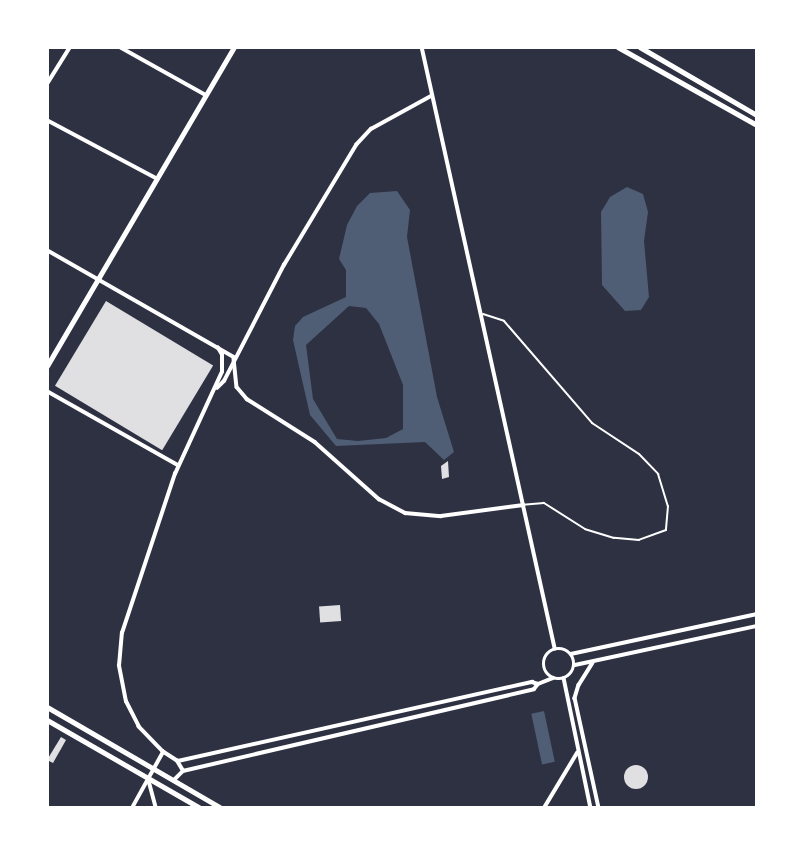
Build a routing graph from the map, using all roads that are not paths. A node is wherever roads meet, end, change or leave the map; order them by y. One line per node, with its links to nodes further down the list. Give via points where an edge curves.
1 (70, 47): 7 (street)
2 (120, 47): 8 (street)
3 (234, 47): 8 (main road)
4 (422, 47): 9 (street)
5 (618, 47): 12 (main road)
6 (640, 47): 10 (main road)
7 (47, 84)
8 (206, 95): 13 (main road)
9 (431, 96): 16 (street); 18 (street, via 371,129 356,145)
10 (757, 115)
11 (47, 120): 13 (street)
12 (757, 125)
13 (157, 179): 15 (main road)
14 (47, 250): 15 (street)
15 (99, 279): 17 (street); 19 (main road)
16 (479, 312): 23 (street); 23 (lane, via 504,321 593,423 639,454 657,474 668,506 666,530 639,540 614,538 575,524 554,506)
17 (219, 348): 18 (street); 20 (street, via 223,362)
18 (234, 357): 20 (street); 23 (street, via 237,387 247,399 315,442 379,499 405,513 441,516)
19 (47, 366)
20 (217, 388): 22 (street)
21 (47, 391): 22 (street)
22 (178, 465): 36 (street, via 125,621 119,666 126,702 139,727)
23 (523, 505): 26 (street)
24 (757, 614): 27 (street)
25 (757, 626): 28 (street)
26 (555, 648): 27 (street); 30 (street, via 544,663)
27 (571, 654): 29 (street)
28 (594, 661): 29 (street); 48 (street, via 575,698)
29 (575, 665): 31 (street)
30 (553, 678): 31 (street); 32 (street)
31 (564, 678): 35 (street)
32 (538, 684): 37 (street); 39 (street, via 534,689)
33 (47, 707): 38 (main road)
34 (47, 720): 40 (main road)
35 (578, 751): 46 (street); 47 (street)
36 (163, 752): 37 (street); 38 (street)
37 (177, 761): 39 (street)
38 (154, 770): 40 (street); 41 (main road)
39 (183, 771): 41 (street)
40 (149, 779): 42 (street); 43 (street); 44 (main road)
41 (174, 780): 45 (main road)
42 (132, 808)
43 (156, 808)
44 (200, 808)
45 (221, 808)
46 (544, 808)
47 (591, 808)
48 (599, 808)

